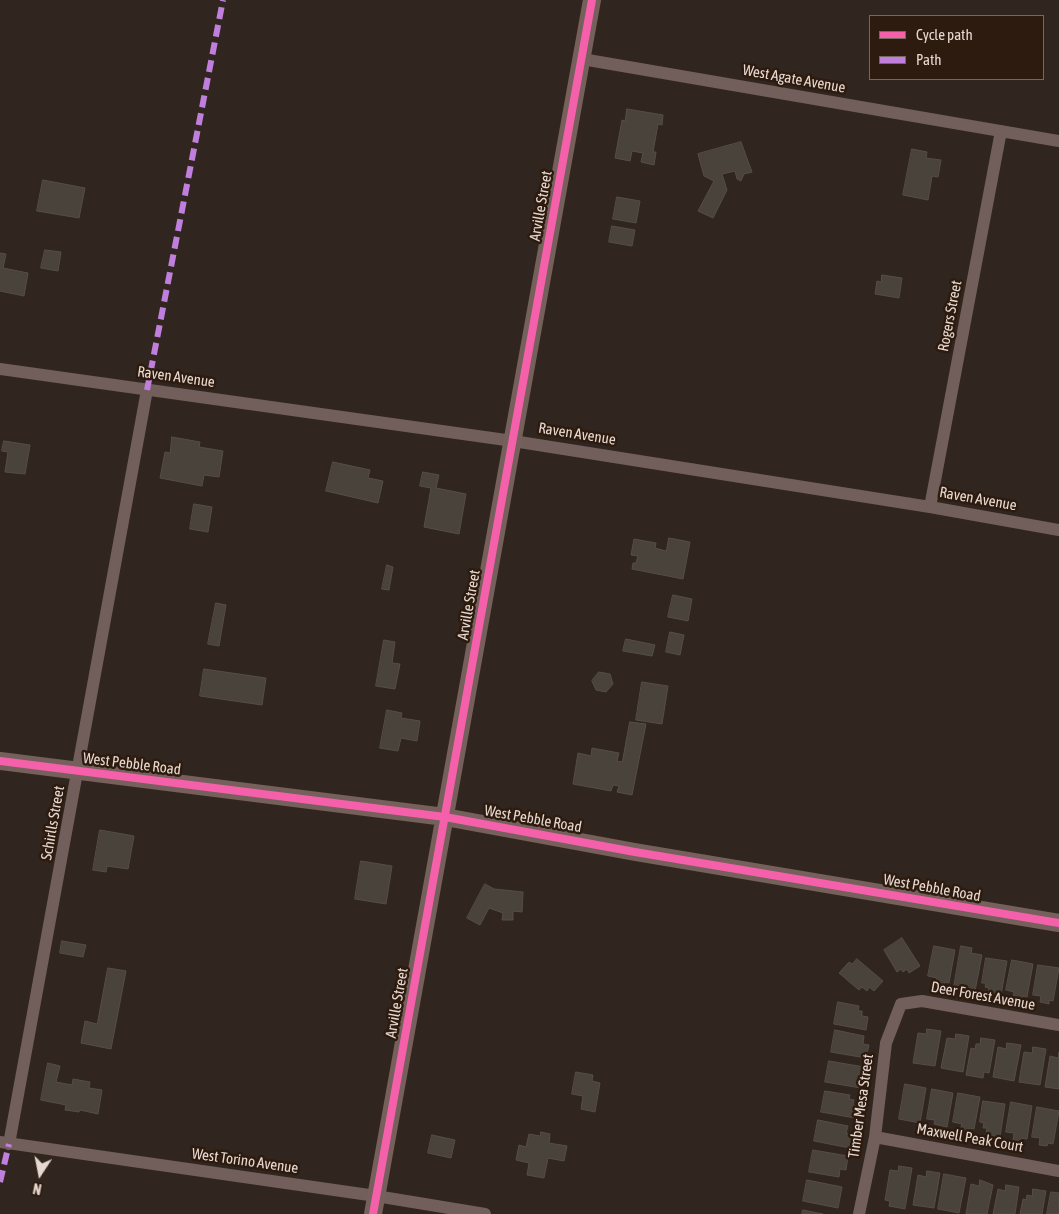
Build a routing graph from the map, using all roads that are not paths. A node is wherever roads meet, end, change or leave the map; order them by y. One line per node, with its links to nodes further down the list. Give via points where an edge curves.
1 (592, 0): 2 (street, Arville Street)
2 (582, 59): 3 (street, West Agate Avenue); 7 (street, Arville Street)
3 (1001, 131): 4 (street, West Agate Avenue); 8 (street, Rogers Street)
4 (1059, 141)
5 (0, 369): 6 (street, Raven Avenue)
6 (147, 390): 7 (street, Raven Avenue); 11 (street, Schirlls Street)
7 (513, 440): 8 (street, Raven Avenue); 12 (street, Arville Street)
8 (930, 507): 9 (street, Raven Avenue)
9 (1059, 530)
10 (0, 761): 11 (street, West Pebble Road)
11 (77, 771): 12 (street, West Pebble Road); 17 (street, Schirlls Street)
12 (445, 817): 13 (street, West Pebble Road); 19 (street, Arville Street)
13 (1059, 923)
14 (901, 1004): 15 (street, Deer Forest Avenue, via 922,1001); 16 (street, Timber Mesa Street, via 886,1043)
15 (1059, 1025)
16 (875, 1137): 18 (street, Maxwell Peak Court); 22 (street, Timber Mesa Street)
17 (4, 1143): 19 (street, West Torino Avenue)
18 (1059, 1171)
19 (376, 1196): 20 (street, Arville Street); 21 (street, West Torino Avenue)
20 (373, 1214)
21 (485, 1214)
22 (859, 1214)

